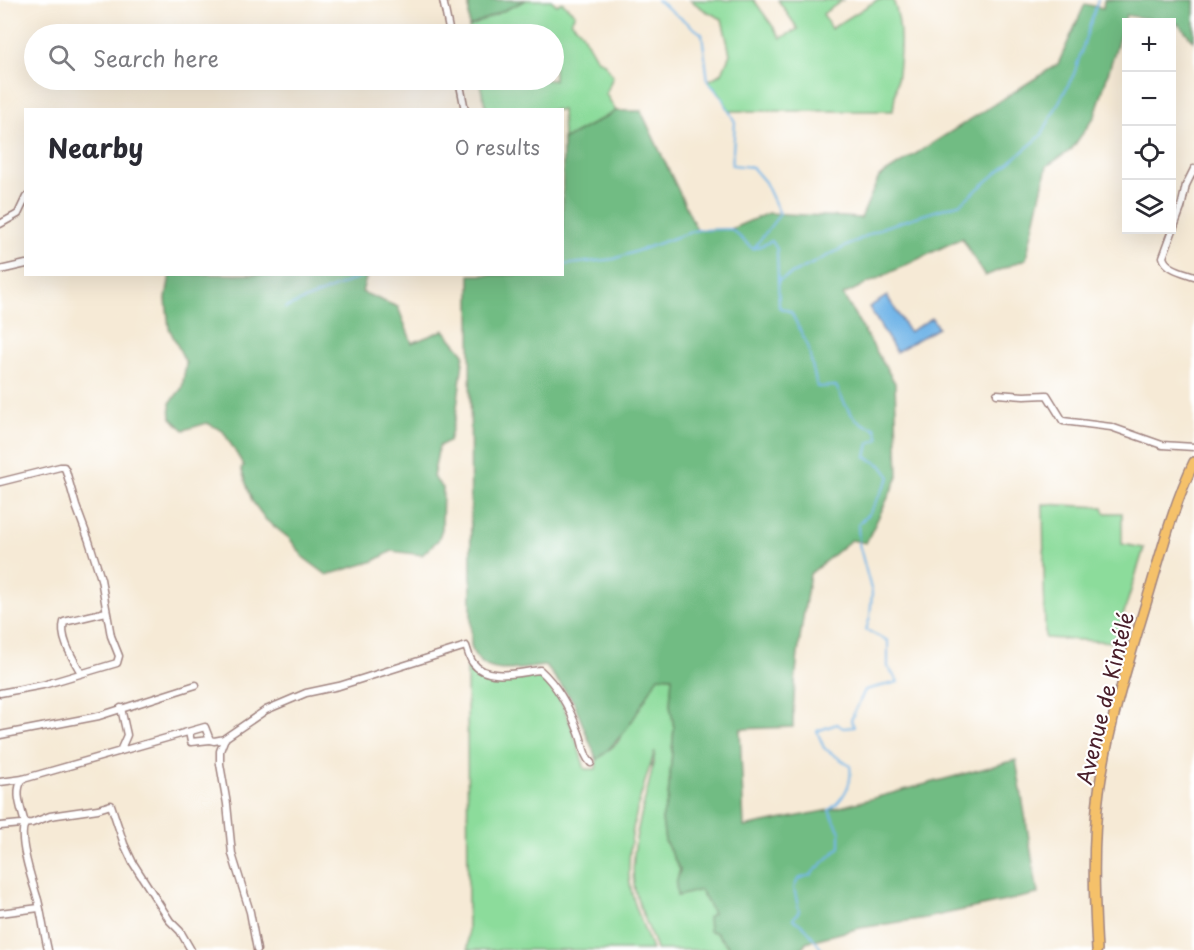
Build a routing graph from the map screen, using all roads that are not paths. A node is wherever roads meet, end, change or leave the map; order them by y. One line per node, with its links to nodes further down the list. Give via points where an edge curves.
1 (443, 0): 2 (street)
2 (448, 24)
3 (461, 90): 4 (street)
4 (465, 108)
5 (1194, 169): 10 (street, via 1163,256 1168,266)
6 (24, 201): 7 (street, via 18,214)
7 (0, 225)
8 (24, 264): 9 (street)
9 (0, 270)
10 (1194, 276)
11 (997, 394): 12 (street, via 1047,395 1063,421 1111,427 1162,445)
12 (1194, 447)
13 (1194, 462): 35 (main road, Avenue de Kintélé, via 1169,525 1124,678 1105,759 1094,862)
14 (0, 482): 15 (street, via 64,467 97,565)
15 (106, 612): 16 (street, via 119,656 117,663); 16 (street, via 64,622 69,650)
16 (81, 673): 18 (street)
17 (196, 685): 19 (street)
18 (0, 693)
19 (121, 708): 21 (street, via 99,716); 24 (street, via 127,735)
20 (189, 732): 23 (street, via 191,742); 23 (street, via 205,727); 24 (street)
21 (0, 735)
22 (225, 739): 23 (street); 25 (street, via 266,710 297,697 466,646 478,670 497,674 540,670 550,679 565,700); 34 (street, via 220,764 232,854)
23 (210, 740)
24 (120, 752): 26 (street)
25 (591, 763)
26 (23, 779): 27 (street); 29 (street, via 18,791)
27 (0, 783)
28 (0, 826): 29 (street)
29 (23, 827): 30 (street, via 30,881); 33 (street, via 50,816 111,805 137,870)
30 (39, 908): 31 (street); 32 (street)
31 (0, 913)
32 (48, 950)
33 (191, 950)
34 (257, 950)
35 (1097, 950)

